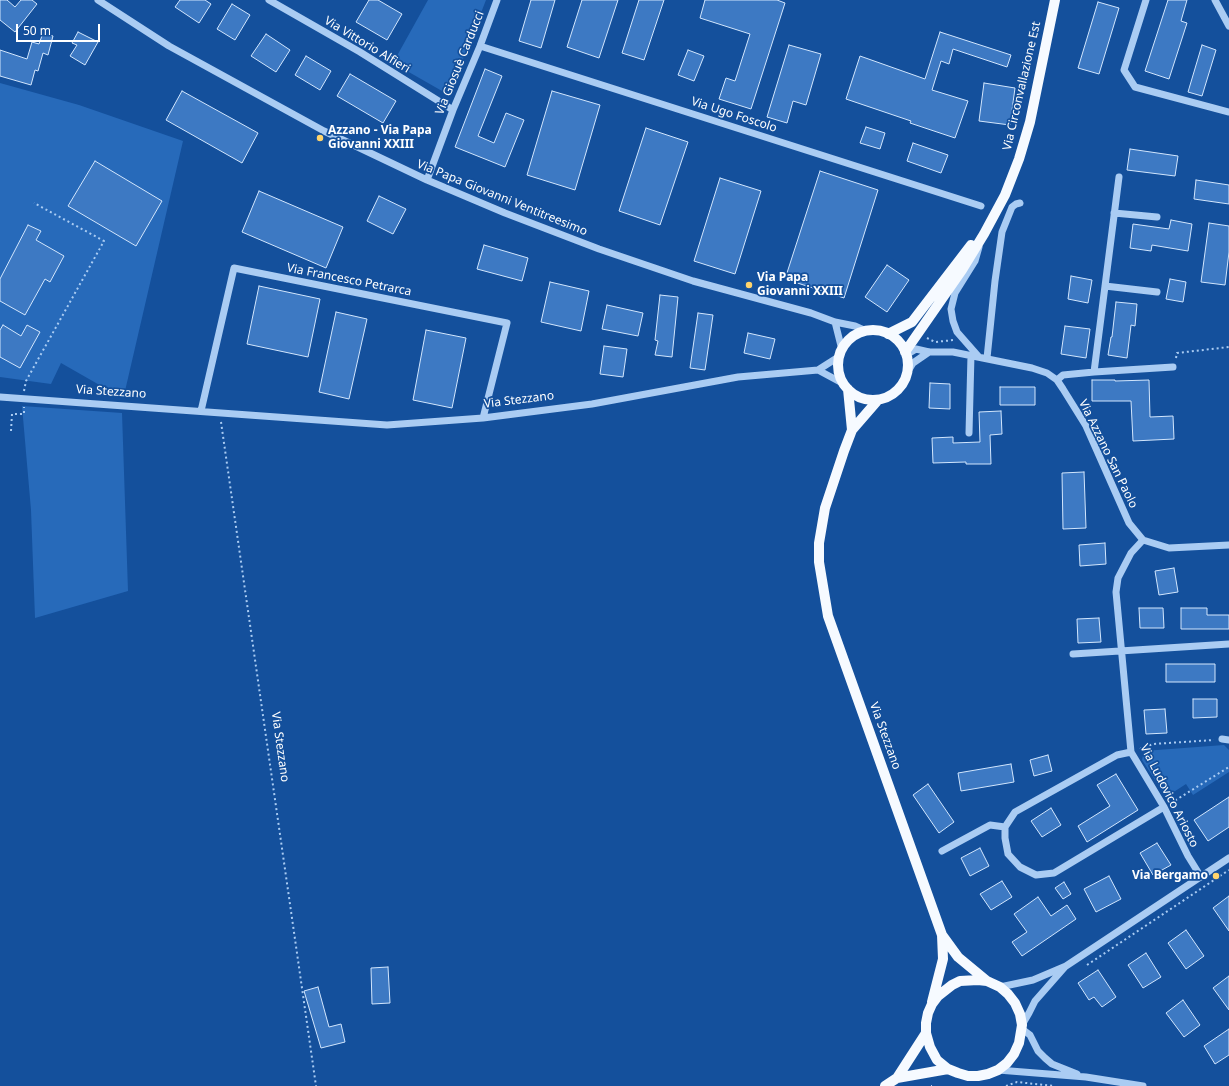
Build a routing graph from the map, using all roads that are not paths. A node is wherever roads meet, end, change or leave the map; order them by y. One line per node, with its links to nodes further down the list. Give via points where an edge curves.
1 (98, 0): 12 (street, Via Papa Giovanni Ventitreesimo, via 169,46 330,134)
2 (269, 0): 9 (street, Via Vittorio Alfieri, via 360,52)
3 (497, 0): 8 (street, Via Giosuè Carducci)
4 (1055, 0): 17 (main road, Via Circonvallazione Est, via 1030,122 1005,195)
5 (1146, 0): 10 (street, via 1124,70 1134,87)
6 (1215, 0): 7 (street)
7 (1229, 26)
8 (480, 46): 9 (street, Via Giosuè Carducci); 14 (street, Via Ugo Foscolo)
9 (453, 110): 12 (street, Via Giosuè Carducci)
10 (1229, 112)
11 (1118, 178): 15 (street)
12 (427, 180): 21 (street, Via Papa Giovanni Ventitreesimo, via 599,249 693,281)
13 (1020, 203): 29 (street, via 1012,207 1002,232)
14 (981, 206)
15 (1114, 213): 16 (street); 19 (street)
16 (1157, 218)
17 (991, 220): 18 (main road, Via Circonvallazione Est); 23 (main road, Via Circonvallazione Est, via 912,322)
18 (984, 234): 26 (main road, Via Circonvallazione Est); 28 (street, via 975,261 955,293 951,309 957,332)
19 (1105, 286): 20 (street); 32 (street)
20 (1157, 292)
21 (835, 322): 22 (street, Via Papa Giovanni Ventitreesimo); 25 (street)
22 (866, 331): 23 (main road); 25 (main road, via 848,342)
23 (888, 334): 26 (main road, via 898,341)
24 (929, 352): 26 (street, Via Azzano San Paolo, via 916,349); 27 (street, Via Azzano San Paolo); 33 (street, via 913,363)
25 (841, 353): 31 (street, Via Stezzano); 35 (main road, via 839,370)
26 (905, 353): 33 (main road)
27 (971, 355): 28 (street, Via Azzano San Paolo); 41 (street)
28 (979, 357): 29 (street, Via Azzano San Paolo)
29 (988, 358): 34 (street, Via Azzano San Paolo, via 1032,368)
30 (1173, 367): 32 (street)
31 (818, 370): 35 (street); 39 (street, Via Stezzano, via 738,377 592,404)
32 (1094, 372): 34 (street, via 1064,376)
33 (907, 373): 37 (main road, via 896,391)
34 (1057, 380): 42 (street, Via Azzano San Paolo, via 1086,426 1129,522)
35 (846, 386): 37 (main road, via 862,398); 40 (main road)
36 (0, 397): 38 (street, Via Stezzano)
37 (878, 400): 40 (main road)
38 (201, 411): 39 (street, Via Stezzano, via 387,425); 39 (street, Via Francesco Petrarca, via 234,268 508,323)
39 (484, 418)
40 (852, 430): 53 (main road, Via Stezzano, via 825,508 819,543 819,562 828,616)
41 (969, 433)
42 (1143, 540): 43 (street, via 1169,548); 45 (street, Via Ludovico Ariosto, via 1131,553 1118,578 1116,592)
43 (1229, 545)
44 (1229, 644): 45 (street)
45 (1122, 650): 46 (street); 47 (street, Via Ludovico Ariosto)
46 (1073, 654)
47 (1131, 752): 48 (street, Via Ludovico Ariosto); 49 (street, via 1117,755 1015,812)
48 (1164, 807): 49 (street, via 1054,873 1036,875 1020,867 1008,854); 52 (street, Via Ludovico Ariosto)
49 (1005, 827): 50 (street, via 990,825)
50 (942, 851)
51 (1229, 858): 52 (street)
52 (1201, 877): 54 (street)
53 (942, 935): 55 (main road, Via Stezzano, via 958,957); 57 (main road, Via Stezzano, via 943,959)
54 (1066, 966): 56 (street, via 1032,980); 58 (street, via 1034,1001)
55 (987, 982): 56 (main road, Via Stezzano); 57 (main road, Via Stezzano, via 969,980 952,985)
56 (1000, 987): 58 (main road, via 1015,1003)
57 (932, 1004): 59 (main road, Via Stezzano, via 928,1013)
58 (1022, 1027): 61 (main road, via 1020,1043 1014,1054); 62 (street, via 1045,1058)
59 (926, 1033): 60 (main road, via 937,1060); 63 (main road, Via Stezzano)
60 (948, 1069): 61 (main road, Via Stezzano, via 973,1076); 63 (main road, Via Stezzano)
61 (998, 1070): 62 (street)
62 (1086, 1077): 65 (street)
63 (897, 1078): 64 (main road, Via Stezzano)
64 (884, 1086)
65 (1143, 1086)

